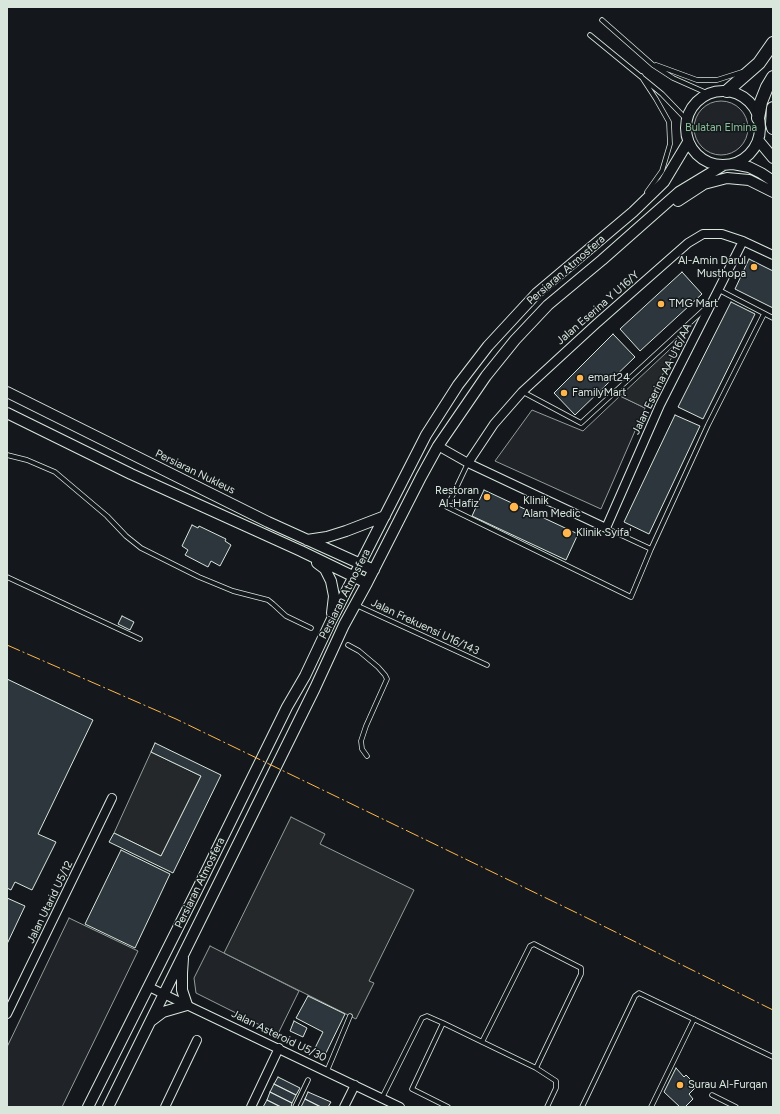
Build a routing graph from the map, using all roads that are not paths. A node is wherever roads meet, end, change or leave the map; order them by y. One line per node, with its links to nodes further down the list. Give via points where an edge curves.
1 (602, 20): 4 (lane)
2 (590, 35): 6 (lane)
3 (773, 43): 5 (main road)
4 (650, 63): 5 (lane, via 697,80 717,80); 9 (lane, via 673,78)
5 (757, 64): 8 (main road)
6 (641, 76): 12 (lane); 21 (lane, via 669,122 670,144 662,171)
7 (773, 77): 11 (main road, via 761,102)
8 (727, 91): 9 (street); 11 (street, via 747,100)
9 (709, 94): 12 (street, via 695,104)
10 (773, 108): 13 (main road)
11 (758, 118): 14 (street)
12 (687, 120): 15 (street)
13 (773, 128)
14 (758, 140): 16 (street); 17 (street, via 743,159)
15 (688, 142): 18 (street, via 701,159); 21 (street, Persiaran Atmosfera, via 664,182)
16 (773, 158)
17 (733, 164): 18 (street); 19 (street, via 749,167)
18 (722, 166): 22 (street, Persiaran Atmosfera, via 679,192)
19 (773, 181)
20 (773, 192): 22 (street, via 749,180 715,180 691,191)
21 (634, 212): 35 (street, Persiaran Atmosfera, via 537,293 488,346 458,385 426,435)
22 (635, 231): 32 (street, Persiaran Atmosfera, via 548,304 515,340 486,376)
23 (743, 241): 24 (street, Jalan Eserina Y U16/Y); 25 (street, Jalan Eserina AA U16/AA); 30 (street, Jalan Eserina Y U16/Y, via 722,234 703,234 688,243)
24 (773, 254)
25 (718, 290): 26 (street, Jalan Eserina AA U16/AA); 27 (lane)
26 (712, 302): 30 (lane, via 581,423); 36 (street, Jalan Eserina AA U16/AA, via 660,405)
27 (764, 314): 28 (lane); 38 (lane, via 708,425)
28 (773, 318)
29 (7, 392): 37 (street, Persiaran Nukleus)
30 (522, 392): 34 (street, Jalan Eserina Y U16/Y, via 494,424)
31 (7, 413): 39 (street, via 131,474)
32 (438, 446): 34 (street); 41 (street, Persiaran Atmosfera)
33 (7, 455): 47 (lane, via 27,460 54,472 107,516 140,548 198,577 233,591 268,600 286,616)
34 (468, 463): 36 (street); 38 (lane, via 447,507 631,597)
35 (385, 516): 37 (street, via 327,537); 40 (street, Persiaran Atmosfera)
36 (606, 528): 38 (lane)
37 (307, 540): 40 (street, Persiaran Nukleus)
38 (651, 549)
39 (301, 551): 43 (street); 46 (street, via 325,570 331,581 334,596)
40 (360, 564): 41 (street, Persiaran Nukleus); 43 (street, Persiaran Atmosfera)
41 (374, 570): 44 (street, Persiaran Atmosfera)
42 (7, 577): 48 (lane)
43 (354, 577): 44 (street); 46 (street, Persiaran Atmosfera)
44 (367, 583): 45 (street, Persiaran Atmosfera)
45 (356, 605): 50 (lane, Jalan Frekuensi U16/143); 53 (street, Persiaran Atmosfera)
46 (331, 620): 54 (street, Persiaran Atmosfera)
47 (311, 628)
48 (140, 639)
49 (348, 645): 51 (lane, via 378,667 387,679 361,741 362,748)
50 (487, 665)
51 (368, 756)
52 (112, 798): 57 (street, Jalan Utarid U5/12)
53 (184, 952): 55 (street, Persiaran Atmosfera); 56 (street, via 182,990)
54 (149, 986): 55 (street, Jalan Asteroid U5/30); 72 (street, Persiaran Atmosfera)
55 (163, 993): 56 (street, Jalan Asteroid U5/30); 60 (street, Persiaran Atmosfera)
56 (187, 1005): 60 (street, via 163,1012); 64 (street, Jalan Asteroid U5/30)
57 (7, 1014)
58 (350, 1016): 67 (lane)
59 (694, 1019): 65 (lane); 81 (lane, via 639,993 635,996); 82 (lane)
60 (149, 1023): 73 (street, Persiaran Atmosfera)
61 (444, 1024): 63 (lane); 71 (lane, via 427,1016 422,1018); 79 (lane, via 412,1089)
62 (198, 1040): 74 (street)
63 (482, 1042): 66 (lane); 66 (lane, via 530,946 534,944 581,968 581,974)
64 (279, 1048): 67 (street, Jalan Asteroid U5/30); 75 (street)
65 (773, 1057)
66 (536, 1068): 80 (lane, via 556,1081 556,1088)
67 (327, 1071): 69 (street, Jalan Asteroid U5/30)
68 (308, 1080): 76 (lane)
69 (355, 1085): 71 (street, Jalan Asteroid U5/30); 77 (street)
70 (712, 1095): 83 (lane)
71 (382, 1098): 78 (street, Jalan Asteroid U5/30)
72 (88, 1107)
73 (108, 1107)
74 (165, 1107)
75 (251, 1107)
76 (295, 1107)
77 (344, 1107)
78 (400, 1107)
79 (448, 1107)
80 (547, 1107)
81 (582, 1107)
82 (651, 1107)
83 (736, 1107)

